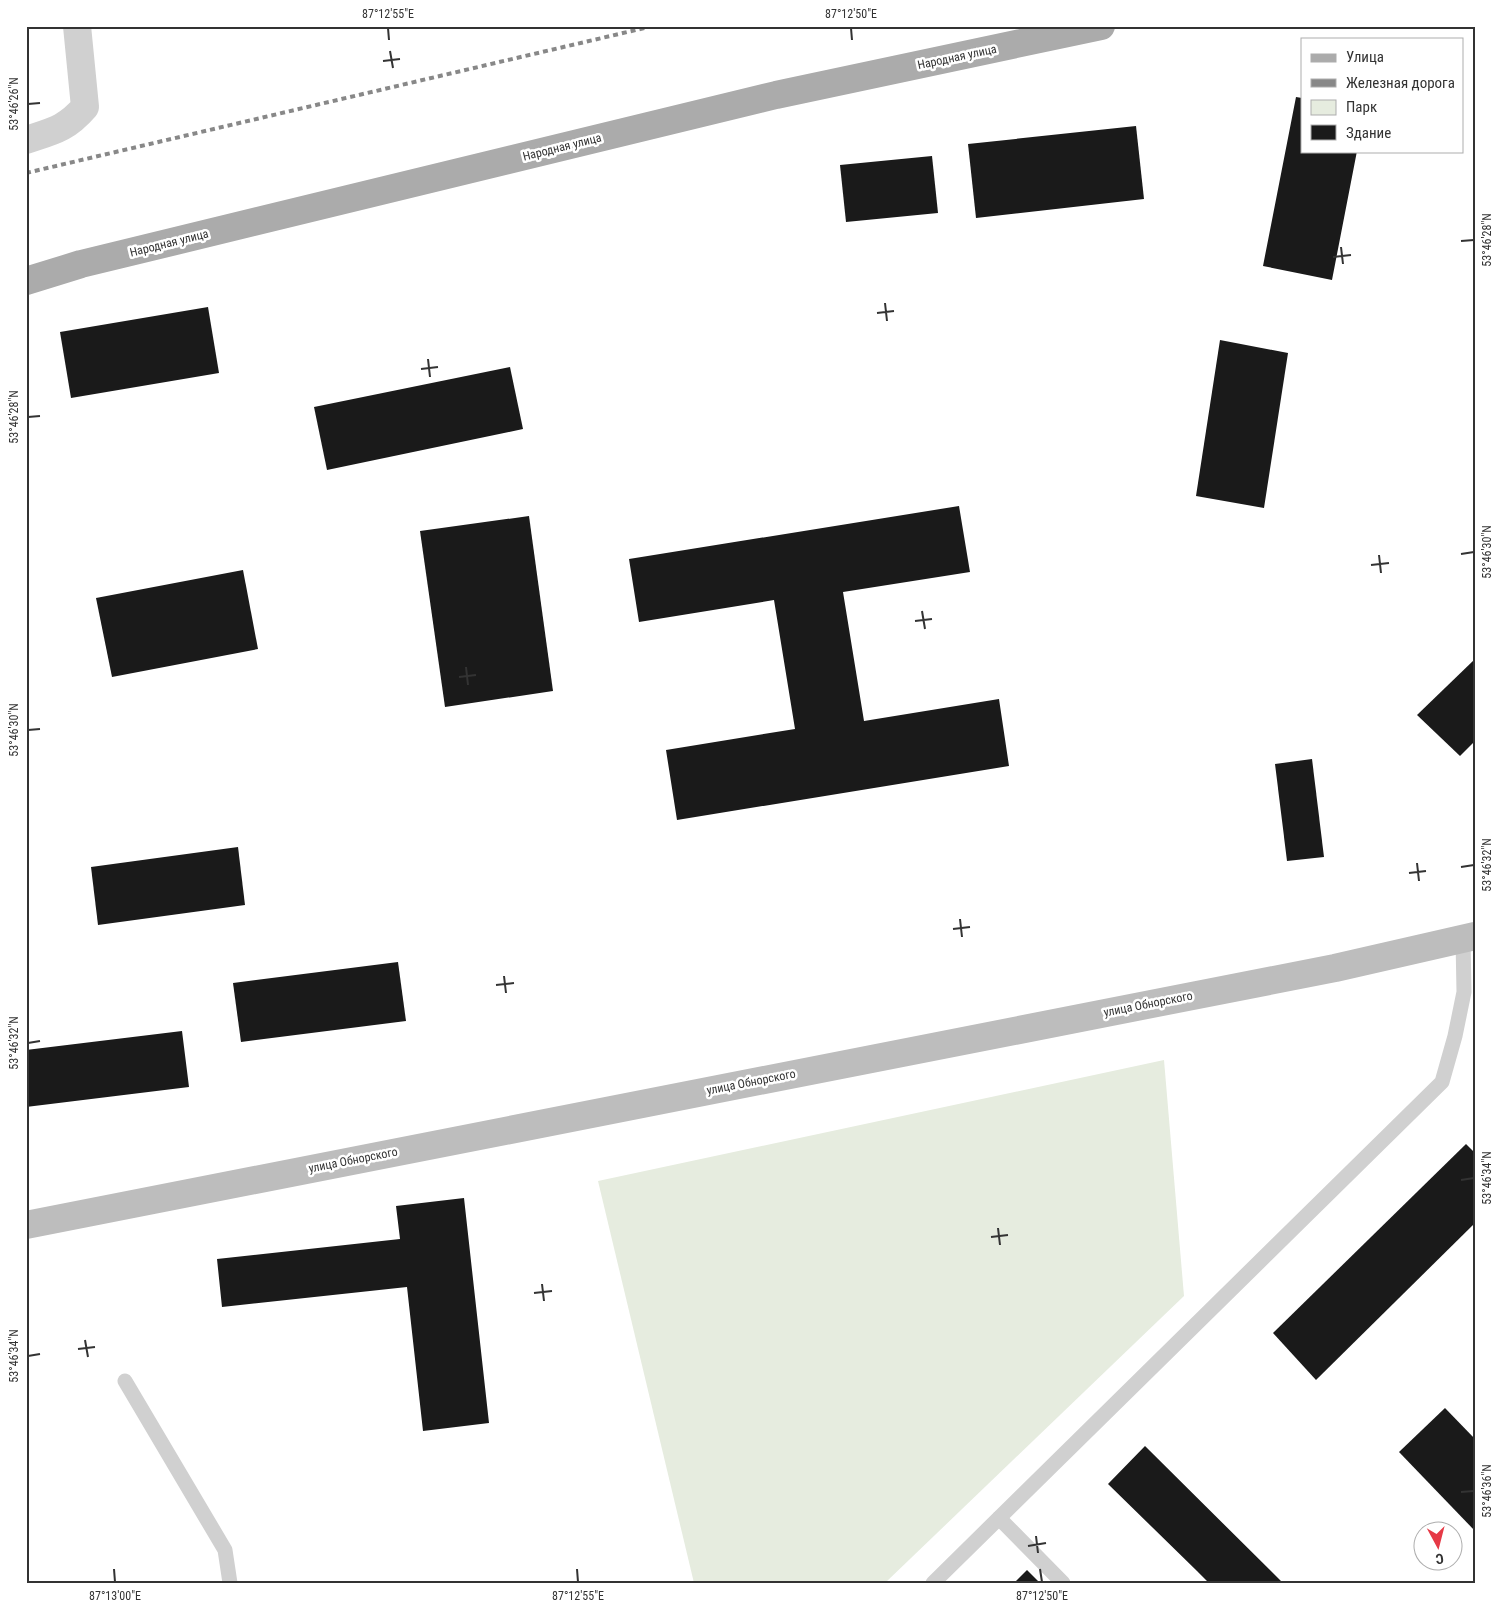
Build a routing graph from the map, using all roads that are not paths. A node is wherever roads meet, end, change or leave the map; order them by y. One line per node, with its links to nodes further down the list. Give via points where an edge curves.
1 (78, 26): 3 (street, via 85,107 58,129)
2 (1101, 26): 4 (main road, Народная улица, via 776,95 81,264)
3 (26, 140)
4 (26, 281)
5 (1469, 938): 6 (main road, улица Обнорского, via 1325,970); 8 (lane, via 1464,992 1442,1082)
6 (26, 1225)
7 (125, 1381): 9 (lane, via 225,1550)
8 (999, 1518): 10 (lane); 11 (lane)
9 (230, 1583)
10 (933, 1583)
11 (1063, 1583)

